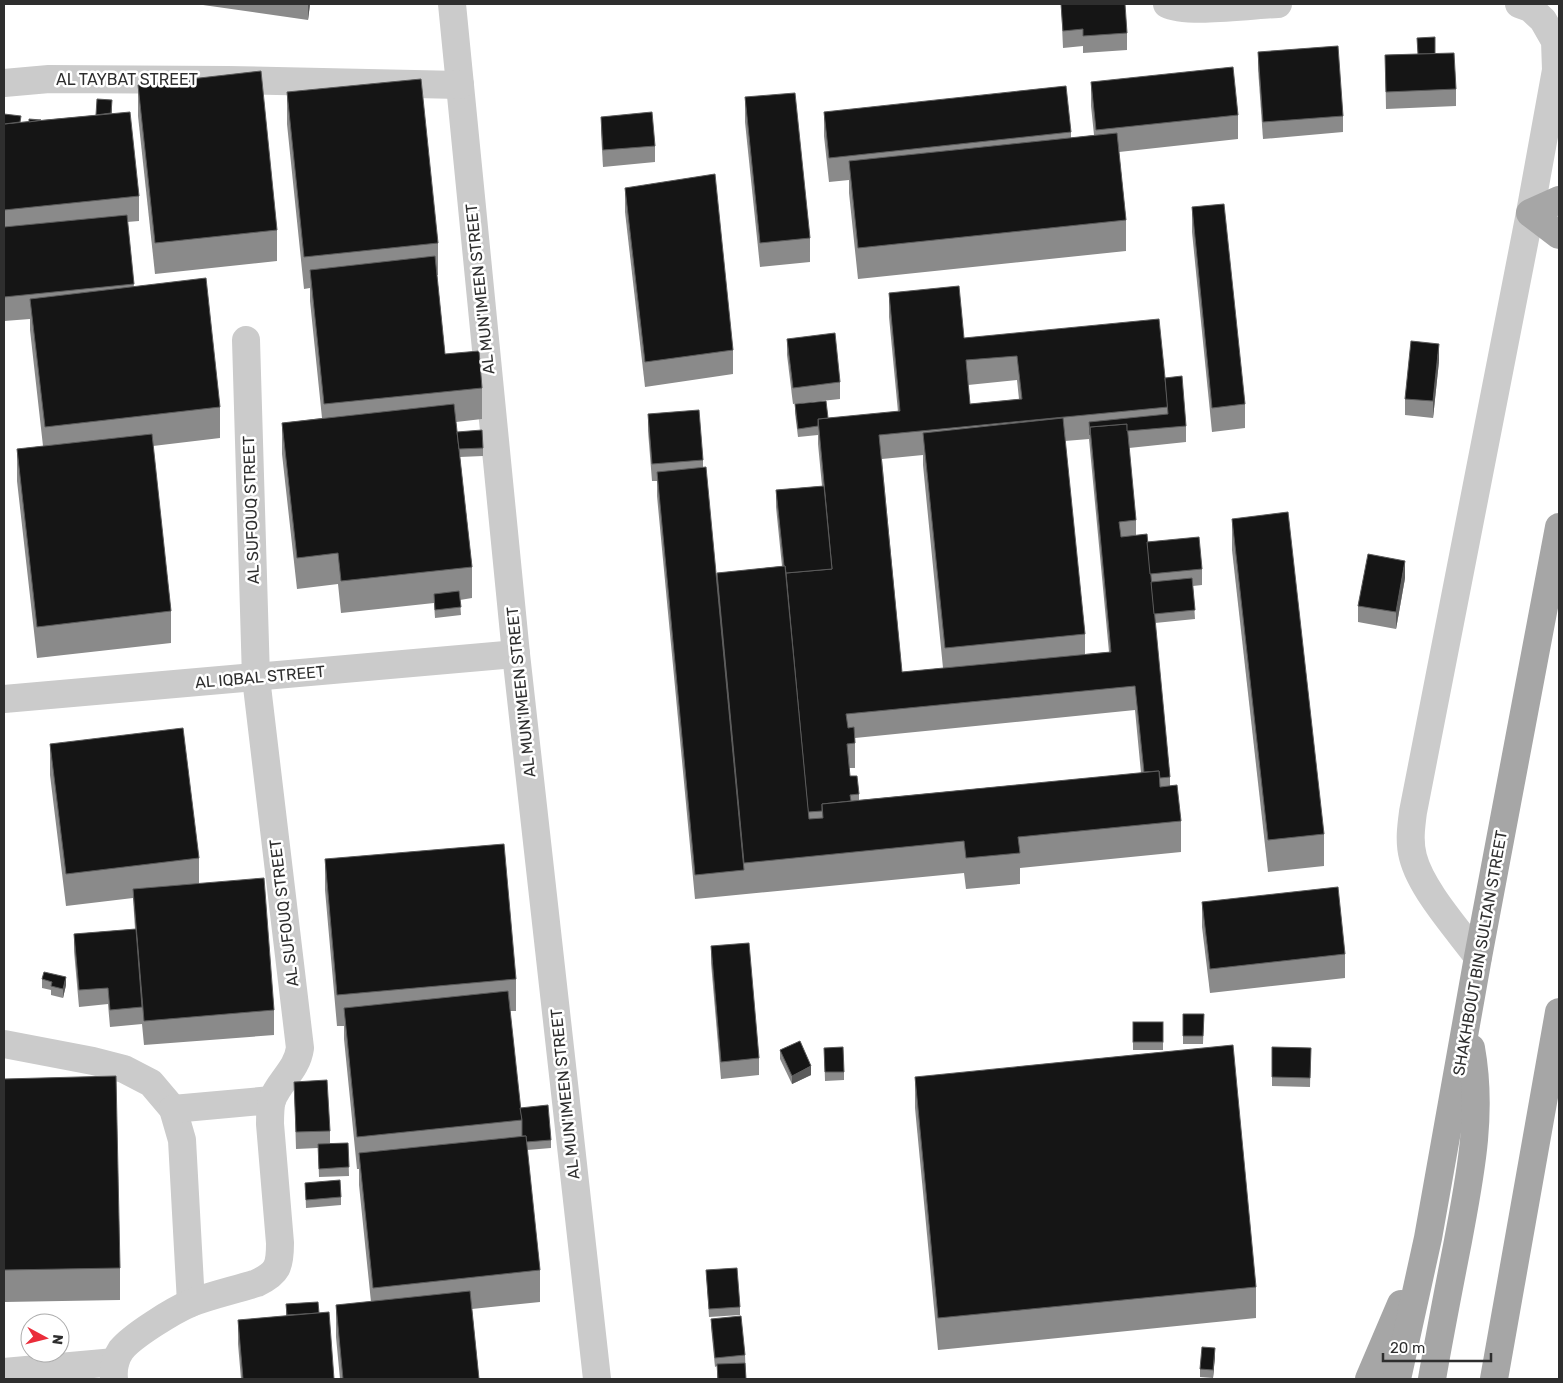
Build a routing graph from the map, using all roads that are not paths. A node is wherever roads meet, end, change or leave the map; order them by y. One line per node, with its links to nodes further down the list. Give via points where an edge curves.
1 (452, 4): 6 (street, AL MUN'IMEEN STREET)
2 (1167, 4): 3 (street, via 1193,9)
3 (1278, 4)
4 (1519, 4): 8 (street, via 1530,8 1543,20 1555,41 1556,70)
5 (4, 83): 6 (street, AL TAYBAT STREET, via 49,79)
6 (460, 85): 12 (street, AL MUN'IMEEN STREET)
7 (1559, 200): 8 (main road)
8 (1530, 213): 9 (main road); 15 (street, via 1410,834 1419,873)
9 (1559, 235)
10 (246, 340): 13 (street, AL SUFOUQ STREET)
11 (1559, 527): 15 (main road, SHAKHBOUT BIN SULTAN STREET)
12 (516, 654): 13 (street, AL IQBAL STREET); 26 (street, AL MUN'IMEEN STREET)
13 (256, 678): 14 (street, AL IQBAL STREET); 20 (street, AL SUFOUQ STREET, via 300,1048 298,1059)
14 (4, 699)
15 (1478, 956): 17 (main road, SHAKHBOUT BIN SULTAN STREET)
16 (1559, 1012): 19 (main road)
17 (1467, 1024): 22 (main road, SHAKHBOUT BIN SULTAN STREET); 29 (main road, via 1475,1075 1474,1151)
18 (4, 1044): 21 (street, via 124,1069 151,1083)
19 (1555, 1059): 30 (main road)
20 (272, 1100): 21 (street); 23 (street, AL SUFOUQ STREET, via 270,1124 280,1244 277,1270 257,1283)
21 (173, 1109): 23 (street, via 182,1140)
22 (1428, 1238): 27 (main road); 28 (main road, SHAKHBOUT BIN SULTAN STREET)
23 (191, 1303): 24 (street, AL SUFOUQ STREET, via 130,1342 122,1350)
24 (114, 1371): 25 (street)
25 (19, 1373)
26 (598, 1379)
27 (1369, 1379)
28 (1397, 1379)
29 (1432, 1379)
30 (1494, 1379)

